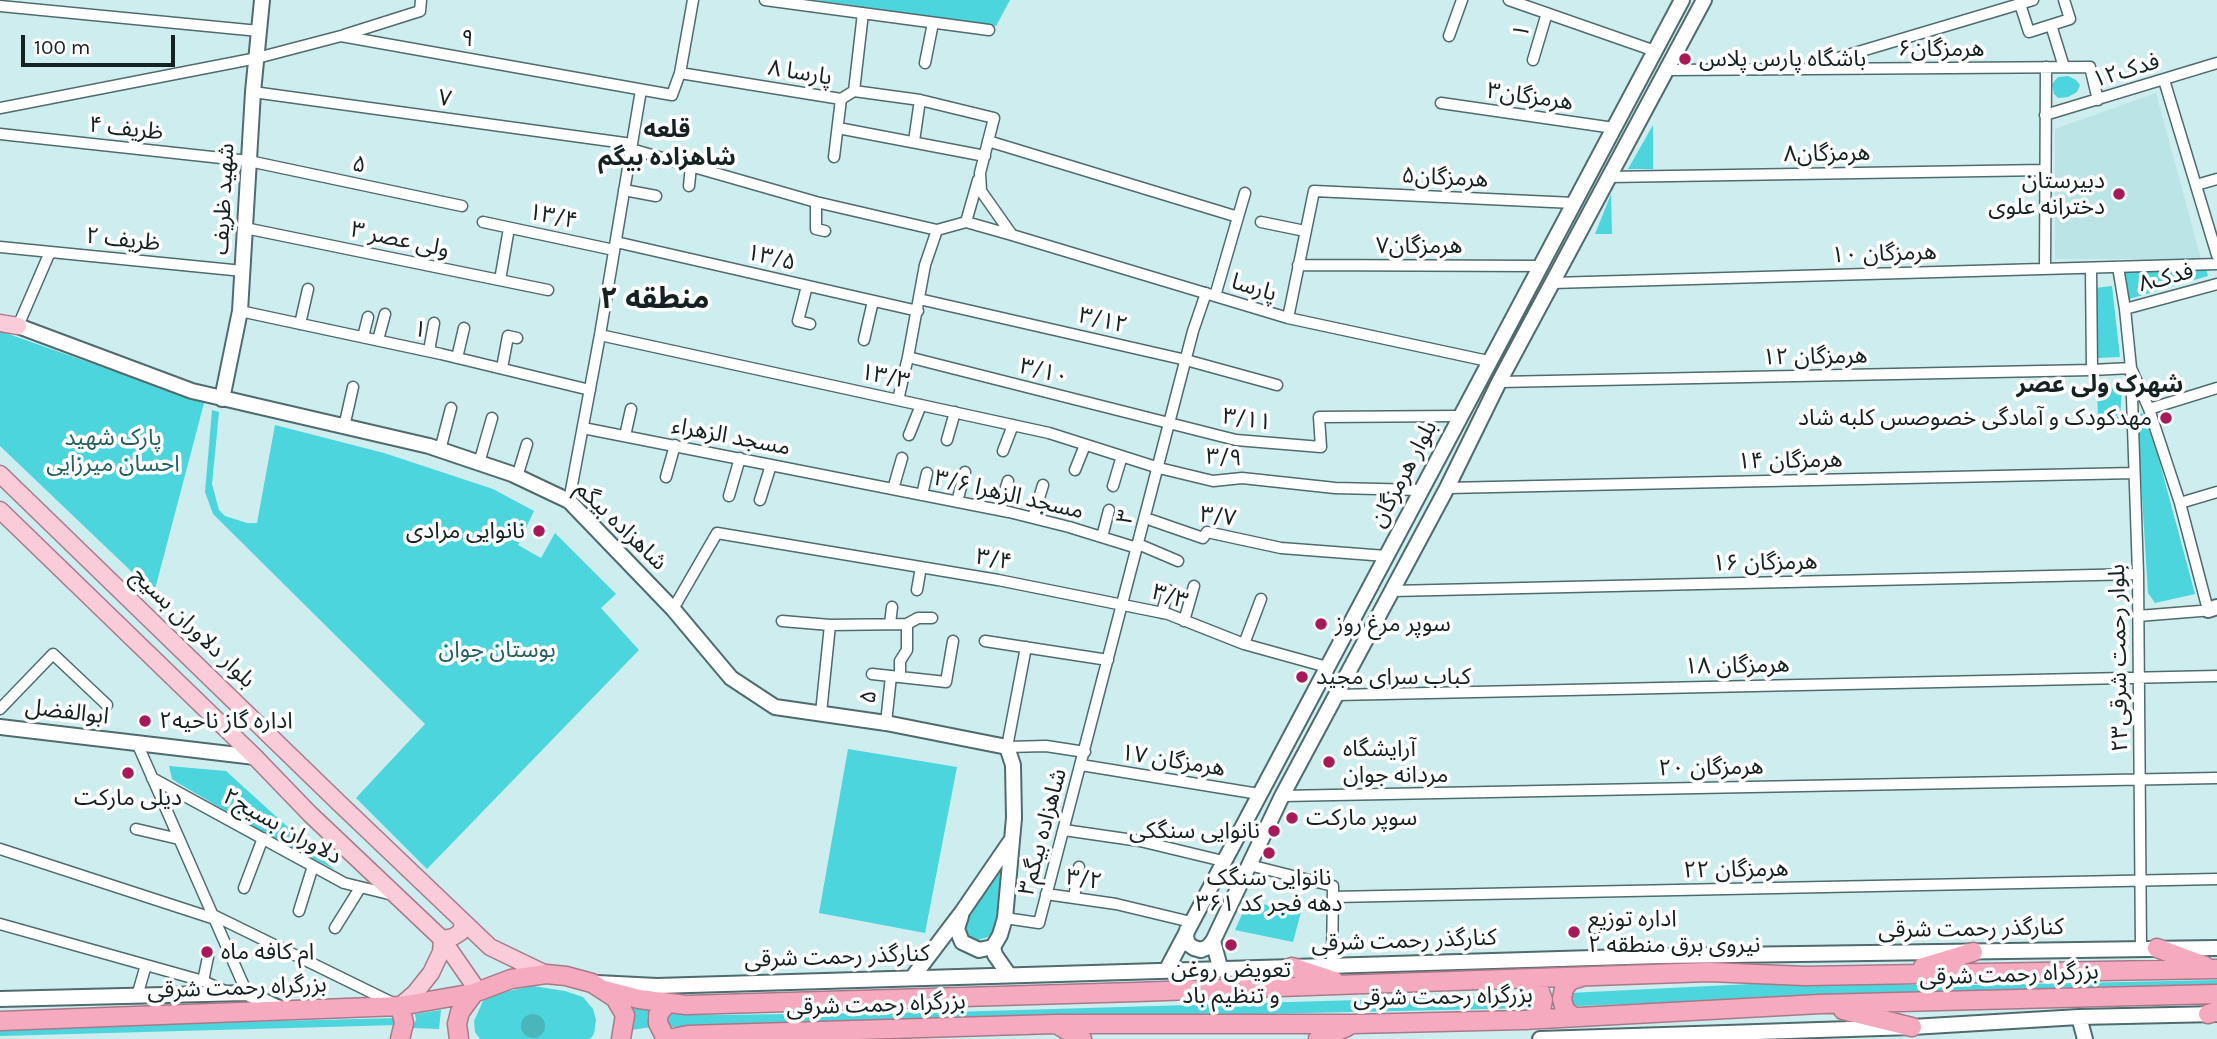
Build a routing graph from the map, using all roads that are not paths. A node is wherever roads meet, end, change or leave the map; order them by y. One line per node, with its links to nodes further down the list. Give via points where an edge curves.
1 (262, 0): 18 (street, شهید ظریف)
2 (421, 0): 20 (street, via 420,11)
3 (693, 0): 30 (street)
4 (765, 0): 13 (street)
5 (1462, 0): 19 (street)
6 (1509, 0): 14 (street)
7 (1682, 0): 21 (street, بلوار هرمزگان)
8 (1704, 0): 29 (street, بلوار هرمزگان)
9 (2033, 0): 11 (street)
10 (2064, 0): 16 (street, via 2070,19)
11 (2020, 4): 16 (street, via 2029,32); 28 (street)
12 (0, 6): 18 (street)
13 (863, 13): 15 (street); 33 (street)
14 (1547, 13): 21 (street); 23 (street, ۱)
15 (933, 23): 17 (street); 24 (street)
16 (2052, 25): 27 (street)
17 (989, 30)
18 (259, 31): 22 (street, شهید ظریف)
19 (1449, 36)
20 (341, 37): 22 (street, ۹); 32 (street, ۹)
21 (1655, 51): 42 (street, بلوار هرمزگان)
22 (257, 58): 34 (street, شهید ظریف); 39 (street, ۹)
23 (1533, 60)
24 (925, 63)
25 (2217, 63): 31 (street, فدک۱۲)
26 (2046, 67): 27 (street, هرمزگان۶); 28 (street, هرمزگان۶); 40 (street)
27 (2064, 67): 37 (street, هرمزگان۶, via 2090,67)
28 (1801, 69): 29 (street, هرمزگان۶)
29 (1667, 70): 53 (street, بلوار هرمزگان)
30 (680, 73): 32 (street, ۹, via 672,95); 35 (street, ۸ پارسا)
31 (2164, 80): 37 (street, فدک۱۲); 55 (street)
32 (641, 90): 46 (street)
33 (854, 91): 35 (street, ۸ پارسا); 36 (street, ۸ پارسا)
34 (253, 92): 46 (street, ۷); 49 (street, شهید ظریف)
35 (841, 99): 41 (street)
36 (920, 100): 44 (street); 45 (street, ۸ پارسا, via 994,118)
37 (2098, 100): 40 (street, فدک۱۲)
38 (1441, 103): 42 (street, هرمزگان۳)
39 (0, 108)
40 (2045, 116): 51 (street)
41 (838, 128): 44 (street); 48 (street)
42 (1614, 128): 61 (street, بلوار هرمزگان)
43 (0, 134): 49 (street, ظریف ۴)
44 (914, 141): 47 (street)
45 (988, 141): 47 (street); 63 (street)
46 (631, 146): 50 (street, ۷); 57 (street)
47 (985, 156): 52 (street)
48 (834, 157)
49 (249, 161): 62 (street, ۵); 67 (street, شهید ظریف)
50 (691, 166): 56 (street); 60 (street, ۷)
51 (2045, 170): 53 (street, هرمزگان۸); 82 (street)
52 (980, 173): 65 (street); 72 (street, via 981,191)
53 (1608, 177): 85 (street, بلوار هرمزگان)
54 (2217, 179): 55 (street)
55 (2196, 185): 76 (street)
56 (689, 186)
57 (624, 190): 59 (street); 73 (street)
58 (1245, 193): 63 (street, ۳)
59 (656, 196)
60 (816, 202): 69 (street, ۷); 70 (street, via 816,229)
61 (1574, 203): 71 (street, هرمزگان۵, via 1314,191); 79 (street, بلوار هرمزگان)
62 (462, 206)
63 (1238, 217): 90 (street, ۳)
64 (484, 222): 68 (street, ۱۳/۴)
65 (967, 222): 69 (street); 72 (street, پارسا)
66 (1261, 222): 71 (street)
67 (245, 228): 83 (street, شهید ظریف); 84 (street, ولی عصر ۳)
68 (509, 228): 73 (street, ۱۳/۴); 84 (street)
69 (937, 230): 91 (street)
70 (825, 231)
71 (1305, 232): 78 (street)
72 (1012, 235): 90 (street, پارسا)
73 (615, 246): 87 (street, ۱۳/۵); 105 (street)
74 (0, 247): 75 (street, ظریف ۲)
75 (50, 252): 83 (street, ظریف ۲); 103 (street)
76 (2217, 256)
77 (2217, 264): 80 (street, هرمزگان ۱۰)
78 (1298, 265): 79 (street, هرمزگان۷); 98 (street)
79 (1540, 266): 114 (street, بلوار هرمزگان)
80 (2118, 267): 81 (street, هرمزگان ۱۰); 93 (street)
81 (2091, 268): 82 (street, هرمزگان ۱۰); 117 (street)
82 (2045, 269): 85 (street, هرمزگان ۱۰)
83 (243, 271): 94 (street, شهید ظریف)
84 (500, 280): 89 (street, ولی عصر ۳)
85 (1552, 283): 118 (street, بلوار هرمزگان)
86 (2217, 284): 93 (street, فدک۸)
87 (807, 286): 92 (street, ۱۳/۵); 102 (street, via 798,321)
88 (308, 289): 101 (street)
89 (548, 290)
90 (1211, 295): 98 (street, پارسا); 113 (street, ۳, via 1193,331)
91 (919, 299): 95 (street); 113 (street, ۳/۱۲)
92 (873, 301): 95 (street, ۱۳/۵); 109 (street)
93 (2125, 309): 116 (street)
94 (240, 311): 101 (street, ۱); 123 (street, شهید ظریف)
95 (918, 311): 111 (street)
96 (385, 314): 108 (street)
97 (368, 317): 106 (street)
98 (1288, 318): 114 (street, پارسا)
99 (0, 320): 103 (main road)
100 (434, 323): 110 (street)
101 (300, 324): 106 (street, ۱)
102 (810, 324)
103 (19, 326): 123 (street, شاهزاده بیگم)
104 (464, 328): 112 (street)
105 (600, 335): 122 (street); 124 (street, ۱۳/۳)
106 (363, 337): 108 (street, ۱)
107 (517, 338): 115 (street, via 508,336)
108 (378, 340): 110 (street, ۱)
109 (864, 340)
110 (429, 351): 112 (street, ۱)
111 (908, 357): 124 (street); 132 (street, ۳/۱۰)
112 (457, 358): 115 (street, ۱)
113 (1186, 360): 119 (street, ۳/۱۲); 132 (street, ۳)
114 (1489, 361): 130 (street, بلوار هرمزگان)
115 (502, 368): 122 (street, ۱)
116 (2131, 368): 117 (street, هرمزگان ۱۲); 128 (street); 152 (street, بلوار رحمت شرقی۲۳)
117 (2092, 370): 118 (street, هرمزگان ۱۲)
118 (1499, 382): 161 (street, بلوار هرمزگان)
119 (1277, 385)
120 (354, 387): 134 (street)
121 (2217, 388): 128 (street)
122 (590, 390): 135 (street)
123 (222, 399): 134 (street, شاهزاده بیگم)
124 (898, 400): 125 (street, ۱۳/۳)
125 (921, 405): 129 (street, ۱۳/۳); 136 (street)
126 (451, 408): 142 (street)
127 (631, 408): 137 (street)
128 (2149, 409): 170 (street)
129 (955, 412): 133 (street, ۱۳/۳); 138 (street)
130 (1460, 416): 132 (street, ۳/۱۱, via 1319,417 1321,447 1236,440); 163 (street, بلوار هرمزگان)
131 (492, 418): 147 (street)
132 (1170, 424): 149 (street, ۳)
133 (1013, 425): 140 (street, ۱۳/۳); 143 (street)
134 (344, 427): 142 (street, شاهزاده بیگم)
135 (583, 428): 137 (street, مسجد الزهراء); 168 (street)
136 (909, 435)
137 (625, 436): 141 (street, مسجد الزهراء)
138 (947, 440)
139 (527, 444): 155 (street)
140 (1085, 444): 144 (street, ۱۳/۳); 150 (street)
141 (675, 445): 145 (street, مسجد الزهراء); 156 (street)
142 (440, 450): 147 (street, شاهزاده بیگم)
143 (1003, 451)
144 (1122, 456): 149 (street, ۱۳/۳); 160 (street)
145 (740, 458): 148 (street, مسجد الزهراء); 166 (street)
146 (902, 458): 162 (street)
147 (479, 463): 155 (street, شاهزاده بیگم)
148 (771, 465): 158 (street, مسجد الزهراء); 167 (street)
149 (1158, 468): 163 (street, ۳/۹, via 1213,481 1242,478 1335,488); 177 (street, ۳)
150 (1075, 470)
151 (965, 472): 169 (street)
152 (2134, 472): 161 (street, هرمزگان ۱۴); 181 (street, بلوار رحمت شرقی۲۳)
153 (927, 473): 165 (street)
154 (0, 474): 189 (main road, بلوار دلاوران بسیج)
155 (517, 477): 168 (street, شاهزاده بیگم)
156 (666, 477)
157 (1008, 481): 172 (street)
158 (871, 485): 162 (street, مسجد الزهرا ۳/۶)
159 (1043, 485): 174 (street)
160 (1113, 486)
161 (1447, 488): 185 (street, بلوار هرمزگان)
162 (893, 489): 165 (street, مسجد الزهرا ۳/۶)
163 (1421, 490): 178 (street, بلوار هرمزگان)
164 (2217, 492): 170 (street)
165 (922, 495): 169 (street, مسجد الزهرا ۳/۶)
166 (729, 496)
167 (760, 500)
168 (569, 502): 190 (street, شاهزاده بیگم)
169 (957, 502): 172 (street, مسجد الزهرا ۳/۶)
170 (2180, 503): 191 (street)
171 (0, 510): 200 (main road)
172 (999, 510): 174 (street, مسجد الزهرا ۳/۶)
173 (1109, 510): 176 (street)
174 (1033, 518): 176 (street, مسجد الزهرا ۳/۶)
175 (1152, 520): 178 (street, ۳/۷, via 1203,538 1207,532 1281,548)
176 (1102, 537): 177 (street, مسجد الزهرا ۳/۶)
177 (1138, 546): 179 (street, مسجد الزهرا ۳/۶); 187 (street, ۳)
178 (1386, 556): 206 (street, بلوار هرمزگان)
179 (1178, 561)
180 (921, 567): 183 (street); 187 (street, ۳/۴); 190 (street, ۳/۴, via 717,533)
181 (2138, 574): 185 (street, هرمزگان ۱۶); 193 (street, بلوار رحمت شرقی۲۳)
182 (1194, 586): 196 (street)
183 (917, 590)
184 (1168, 590): 192 (street)
185 (1392, 591): 211 (street, بلوار هرمزگان)
186 (1261, 599): 203 (street)
187 (1123, 604): 192 (street, ۳/۳); 205 (street, ۳)
188 (892, 607): 197 (street)
189 (140, 609): 200 (main road); 249 (main road, بلوار دلاوران بسیج)
190 (673, 609): 214 (street, شاهزاده بیگم, via 731,678 775,706)
191 (2214, 609): 193 (street)
192 (1162, 613): 196 (street, ۳/۳)
193 (2138, 616): 210 (street, بلوار رحمت شرقی۲۳)
194 (932, 618): 198 (street)
195 (782, 621): 199 (street)
196 (1184, 621): 203 (street, ۳/۳)
197 (890, 624): 198 (street); 199 (street)
198 (907, 624): 208 (street, ۵, via 907,650)
199 (830, 625): 214 (street)
200 (122, 628): 220 (main road)
201 (953, 641): 208 (street, via 946,682)
202 (985, 641): 204 (street)
203 (1244, 644): 206 (street, ۳/۳)
204 (1026, 648): 205 (street); 218 (street)
205 (1108, 660): 219 (street, ۳)
206 (1327, 667): 225 (street, بلوار هرمزگان)
207 (872, 674): 208 (street)
208 (896, 676): 215 (street, ۵)
209 (2217, 676): 210 (street, هرمزگان ۱۸)
210 (2139, 677): 211 (street, هرمزگان ۱۸); 224 (street, بلوار رحمت شرقی۲۳)
211 (1336, 695): 226 (street, بلوار هرمزگان)
212 (107, 705): 213 (street, via 53,654)
213 (0, 709)
214 (821, 713): 215 (street, شاهزاده بیگم)
215 (886, 723): 218 (street, شاهزاده بیگم)
216 (0, 727): 217 (street, ابوالفضل)
217 (137, 743): 220 (street, ابوالفضل); 222 (street)
218 (1007, 747): 219 (street, via 1046,746); 231 (street, via 1015,793)
219 (1084, 752): 221 (street, ۳شاهزاده بیگم)
220 (255, 757): 242 (main road)
221 (1081, 765): 225 (street, هرمزگان ۱۷); 228 (street, ۳شاهزاده بیگم)
222 (152, 778): 229 (street, دلاوران بسیج۲); 230 (street)
223 (2217, 778): 224 (street, هرمزگان ۲۰)
224 (2140, 779): 226 (street, هرمزگان ۲۰); 238 (street, بلوار رحمت شرقی۲۳)
225 (1259, 794): 233 (street, بلوار هرمزگان)
226 (1282, 796): 235 (street, بلوار هرمزگان)
227 (136, 830): 230 (street)
228 (1064, 830): 233 (street, via 1140,841); 241 (street, ۳شاهزاده بیگم)
229 (263, 838): 234 (street, دلاوران بسیج۲); 239 (street)
230 (179, 839): 247 (street)
231 (1011, 841): 246 (street); 248 (street)
232 (0, 849): 247 (street)
233 (1223, 861): 251 (street, بلوار هرمزگان)
234 (313, 866): 240 (street, دلاوران بسیج۲); 245 (street)
235 (1249, 866): 243 (street, via 1333,886); 254 (street, بلوار هرمزگان)
236 (1079, 867): 244 (street)
237 (2217, 879): 238 (street, هرمزگان ۲۲)
238 (2141, 880): 243 (street, هرمزگان ۲۲); 256 (street, بلوار رحمت شرقی۲۳)
239 (244, 888)
240 (360, 888): 242 (street, دلاوران بسیج۲); 252 (street)
241 (1046, 894): 244 (street, ۳/۲); 248 (street, ۳شاهزاده بیگم, via 1039,923)
242 (399, 897): 253 (main road)
243 (1333, 897): 261 (street)
244 (1074, 898): 251 (street, ۳/۲, via 1116,904)
245 (299, 911)
246 (962, 912): 255 (street, via 957,929 962,942 979,950); 270 (street)
247 (214, 917): 276 (street); 283 (street)
248 (1005, 918): 255 (street)
249 (463, 922): 253 (main road, via 461,932); 266 (main road, بلوار دلاوران بسیج, via 490,947)
250 (0, 925): 260 (street)
251 (1189, 926): 254 (street, via 1186,937 1194,948 1201,950); 264 (street, بلوار هرمزگان)
252 (335, 928)
253 (442, 939): 275 (main road); 283 (main road, via 437,963)
254 (1213, 941): 262 (street)
255 (993, 947): 268 (street)
256 (2149, 948): 257 (street, کنارگذر رحمت شرقی); 258 (street, کنارگذر رحمت شرقی); 265 (highway)
257 (2217, 948)
258 (1973, 953): 261 (street, کنارگذر رحمت شرقی); 267 (highway)
259 (208, 957): 272 (street)
260 (146, 965): 272 (street); 279 (street)
261 (1332, 966): 263 (street, کنارگذر رحمت شرقی)
262 (1220, 967): 263 (street, کنارگذر رحمت شرقی); 264 (street, کنارگذر رحمت شرقی)
263 (1292, 967): 273 (highway)
264 (1167, 969): 268 (street, کنارگذر رحمت شرقی)
265 (2216, 969): 267 (highway, بزرگراه رحمت شرقی)
266 (546, 974): 274 (highway, بزرگراه رحمت شرقی); 275 (highway, بزرگراه رحمت شرقی, via 511,979)
267 (1899, 974): 269 (highway, بزرگراه رحمت شرقی, via 1709,972)
268 (1009, 975): 270 (street, کنارگذر رحمت شرقی)
269 (1582, 977): 271 (highway, بزرگراه رحمت شرقی); 287 (highway, via 1571,980 1562,999 1565,1010)
270 (912, 978): 274 (street, کنارگذر رحمت شرقی)
271 (1520, 979): 273 (highway, بزرگراه رحمت شرقی); 288 (highway, via 1539,989 1543,1000 1533,1019)
272 (203, 981): 277 (street)
273 (1347, 985): 281 (highway, بزرگراه رحمت شرقی)
274 (598, 986): 281 (highway, بزرگراه رحمت شرقی); 295 (highway, via 615,998 625,1015)
275 (476, 992): 283 (highway, بزرگراه رحمت شرقی); 294 (highway, via 460,1012)
276 (247, 993): 277 (street); 284 (street)
277 (231, 994): 279 (street)
278 (2217, 994): 282 (highway, بزرگراه رحمت شرقی)
279 (137, 996): 280 (street)
280 (0, 999)
281 (667, 1003): 296 (highway, via 658,1023)
282 (1820, 1004): 287 (highway, بزرگراه رحمت شرقی); 292 (highway)
283 (400, 1006): 284 (highway, بزرگراه رحمت شرقی); 293 (highway, via 404,1023)
284 (286, 1011): 289 (highway, بزرگراه رحمت شرقی)
285 (2214, 1013): 286 (street)
286 (2079, 1017): 292 (street); 300 (street)
287 (1585, 1018): 288 (highway, بزرگراه رحمت شرقی)
288 (1523, 1020): 291 (highway, بزرگراه رحمت شرقی)
289 (0, 1021)
290 (1056, 1024): 291 (highway, بزرگراه رحمت شرقی); 296 (highway, بزرگراه رحمت شرقی); 297 (highway)
291 (1353, 1024): 298 (highway)
292 (1912, 1027): 299 (street)
293 (400, 1039)
294 (459, 1039)
295 (621, 1039)
296 (668, 1039)
297 (1082, 1039)
298 (1318, 1039)
299 (1540, 1039)
300 (2085, 1039)

